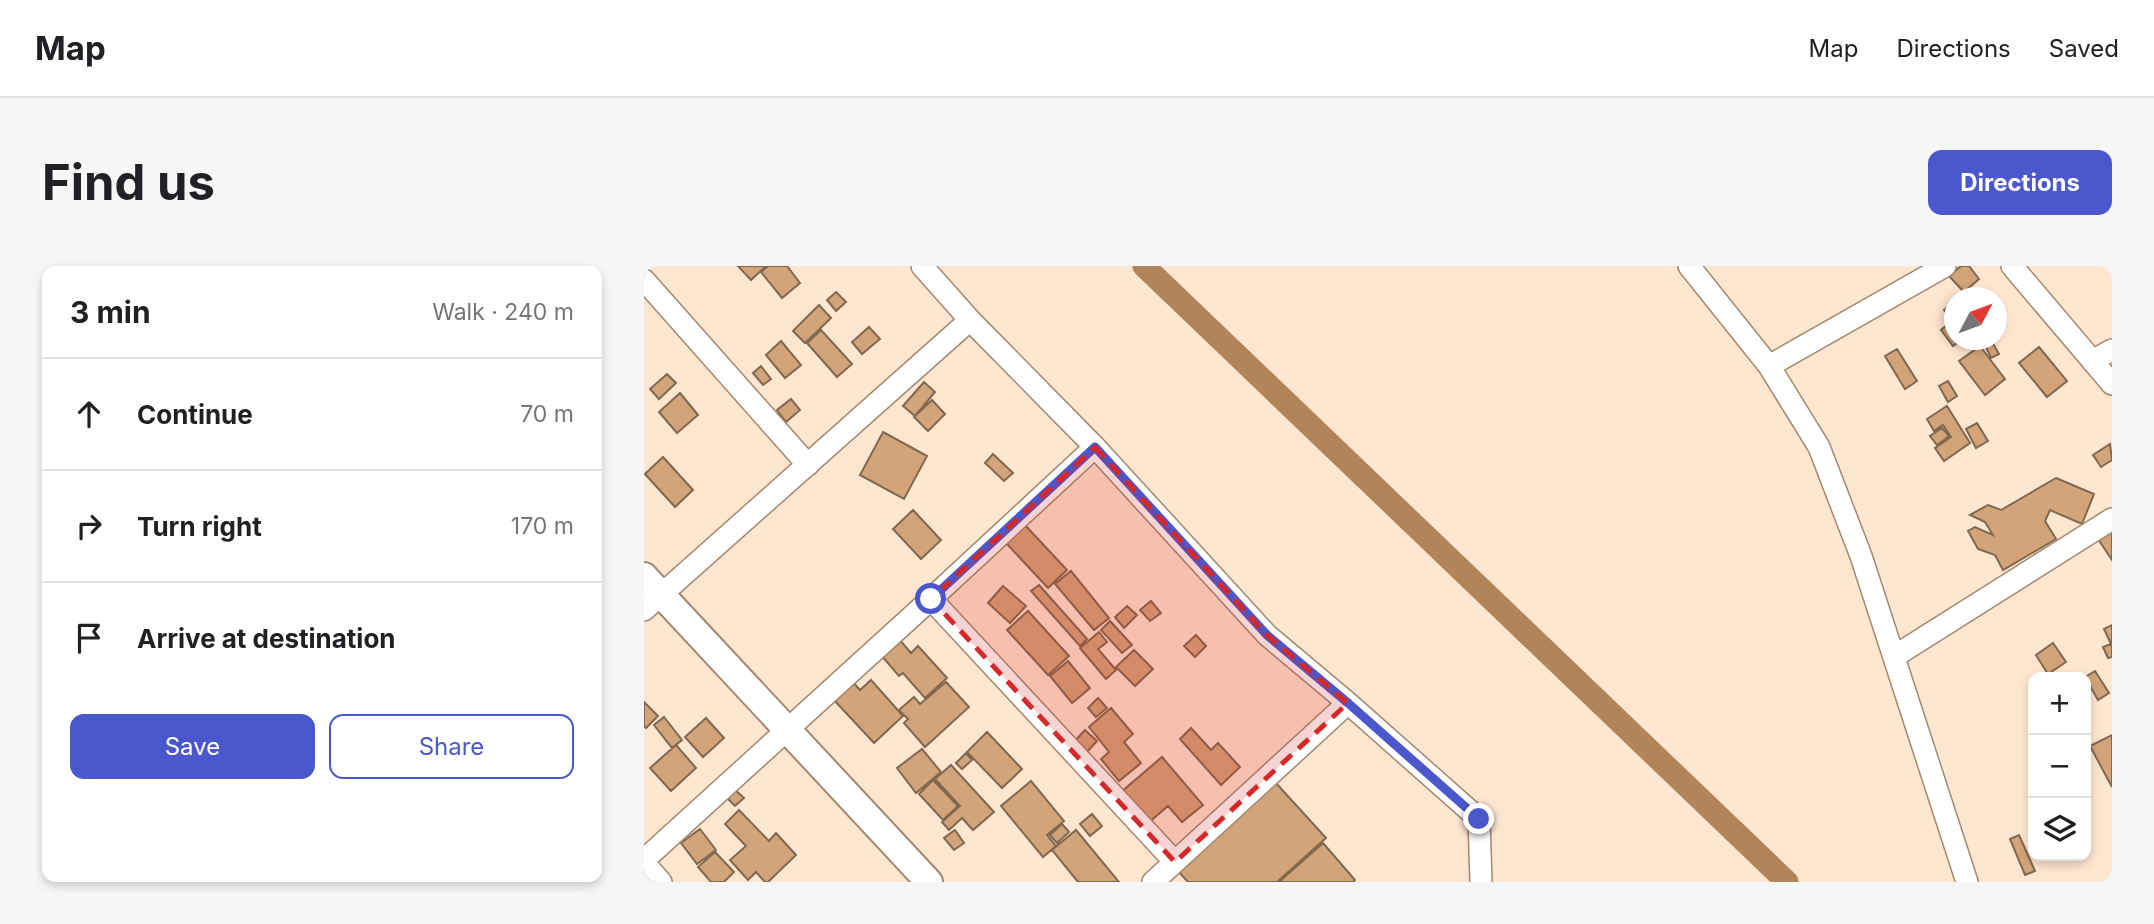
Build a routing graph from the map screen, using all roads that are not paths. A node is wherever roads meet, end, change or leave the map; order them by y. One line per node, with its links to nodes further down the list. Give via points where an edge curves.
1 (922, 266): 6 (street)
2 (1689, 266): 9 (street)
3 (1945, 266): 9 (street)
4 (2012, 266): 8 (street)
5 (644, 280): 12 (street)
6 (970, 320): 11 (street); 12 (street)
7 (2112, 350): 8 (street)
8 (2092, 361): 10 (street)
9 (1769, 366): 16 (street, via 1819,447)
10 (2112, 384)
11 (1095, 447): 15 (street); 17 (street, via 1267,635)
12 (808, 465): 14 (street)
13 (2112, 519): 16 (street)
14 (650, 593): 18 (main road)
15 (931, 599): 18 (street); 20 (street)
16 (1895, 656): 25 (street)
17 (1348, 703): 20 (street); 24 (street, via 1479,819)
18 (786, 730): 19 (street); 22 (main road)
19 (644, 861): 21 (street)
20 (1175, 862): 23 (street)
21 (661, 882)
22 (929, 882)
23 (1153, 882)
24 (1481, 882)
25 (1967, 882)

